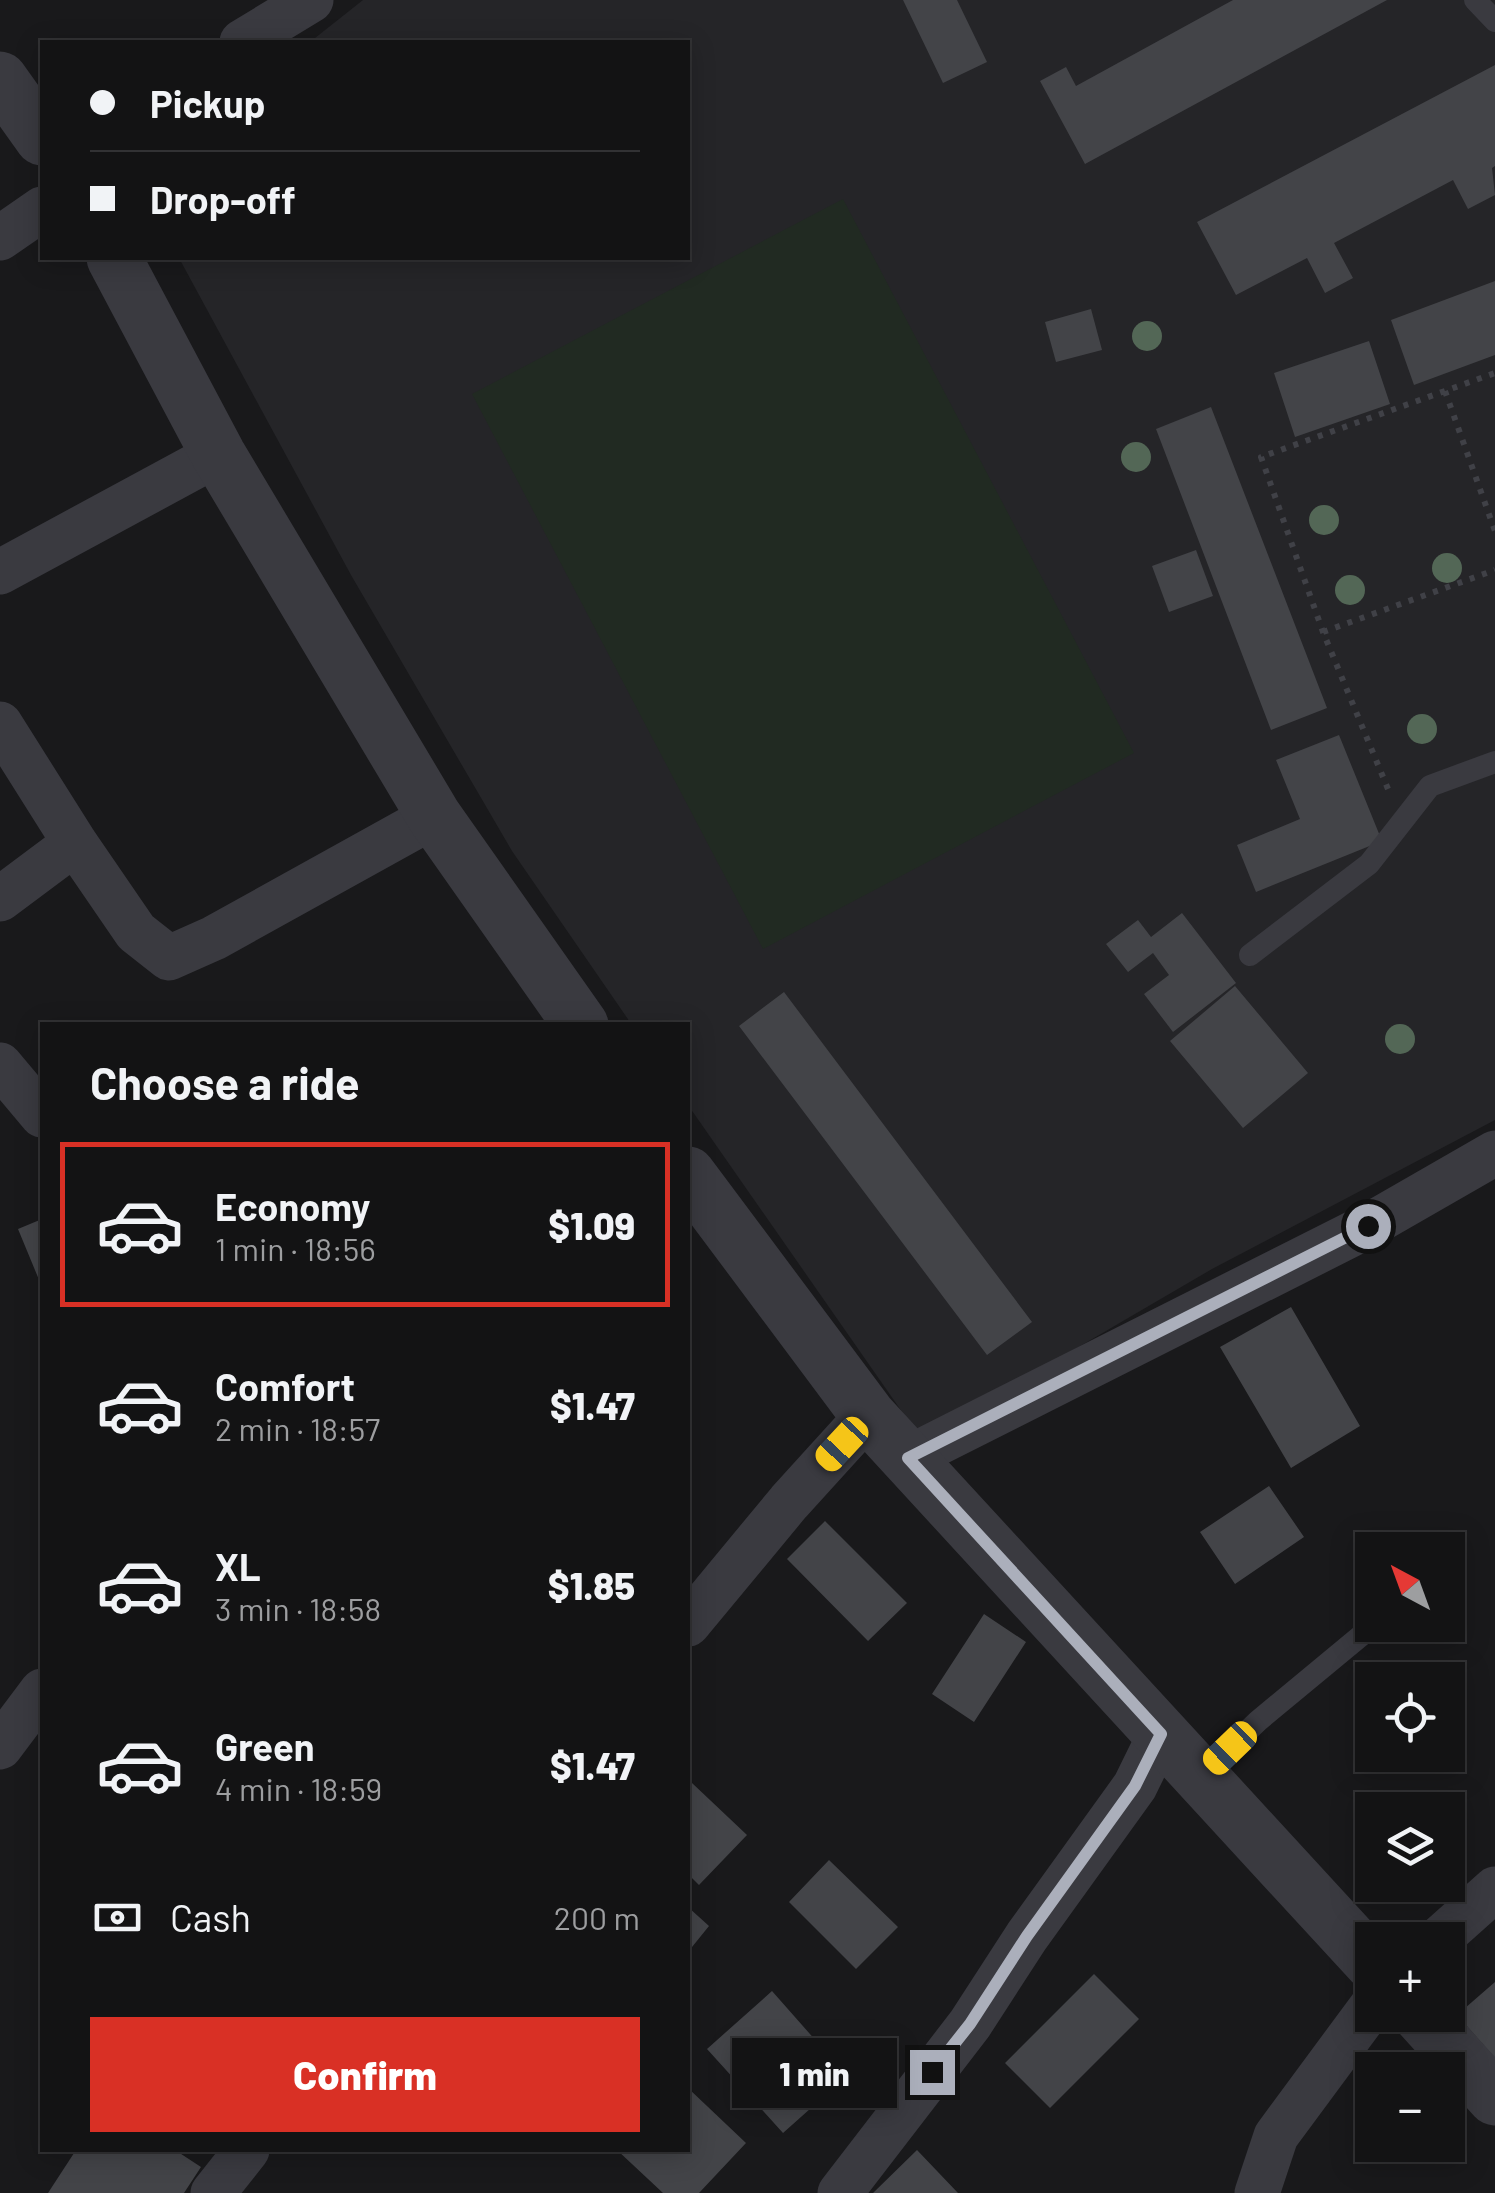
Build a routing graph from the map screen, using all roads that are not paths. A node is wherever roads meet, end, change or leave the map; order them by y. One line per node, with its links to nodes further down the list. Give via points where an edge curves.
1 (311, 0): 4 (street)
2 (1475, 0): 3 (lane)
3 (1495, 21)
4 (245, 40)
5 (0, 79): 6 (street)
6 (40, 135)
7 (40, 210): 8 (street)
8 (0, 238)
9 (115, 260): 10 (street)
10 (218, 454): 11 (street); 14 (street)
11 (0, 572)
12 (0, 724): 15 (street)
13 (1495, 762): 17 (lane, via 1430,786 1369,864)
14 (434, 816): 15 (street, via 170,958 136,932); 18 (street)
15 (74, 844): 16 (street)
16 (0, 899)
17 (1250, 955)
18 (579, 1022)
19 (0, 1065): 20 (street)
20 (40, 1113)
21 (1495, 1153): 24 (street, via 1368,1226)
22 (690, 1177): 23 (street)
23 (868, 1415): 24 (street); 25 (street)
24 (908, 1458): 28 (street)
25 (690, 1622)
26 (1355, 1641): 30 (lane)
27 (40, 1695): 29 (street)
28 (1161, 1734): 30 (street); 39 (street, via 1135,1786 970,2024)
29 (0, 1747)
30 (1201, 1776): 33 (street)
31 (1495, 1888): 32 (street)
32 (1458, 1922)
33 (1355, 1944)
34 (1355, 2029): 40 (street, via 1276,2136)
35 (1435, 2032): 36 (street)
36 (1495, 2098)
37 (245, 2152): 38 (street)
38 (213, 2193)
39 (840, 2193)
40 (1257, 2193)

